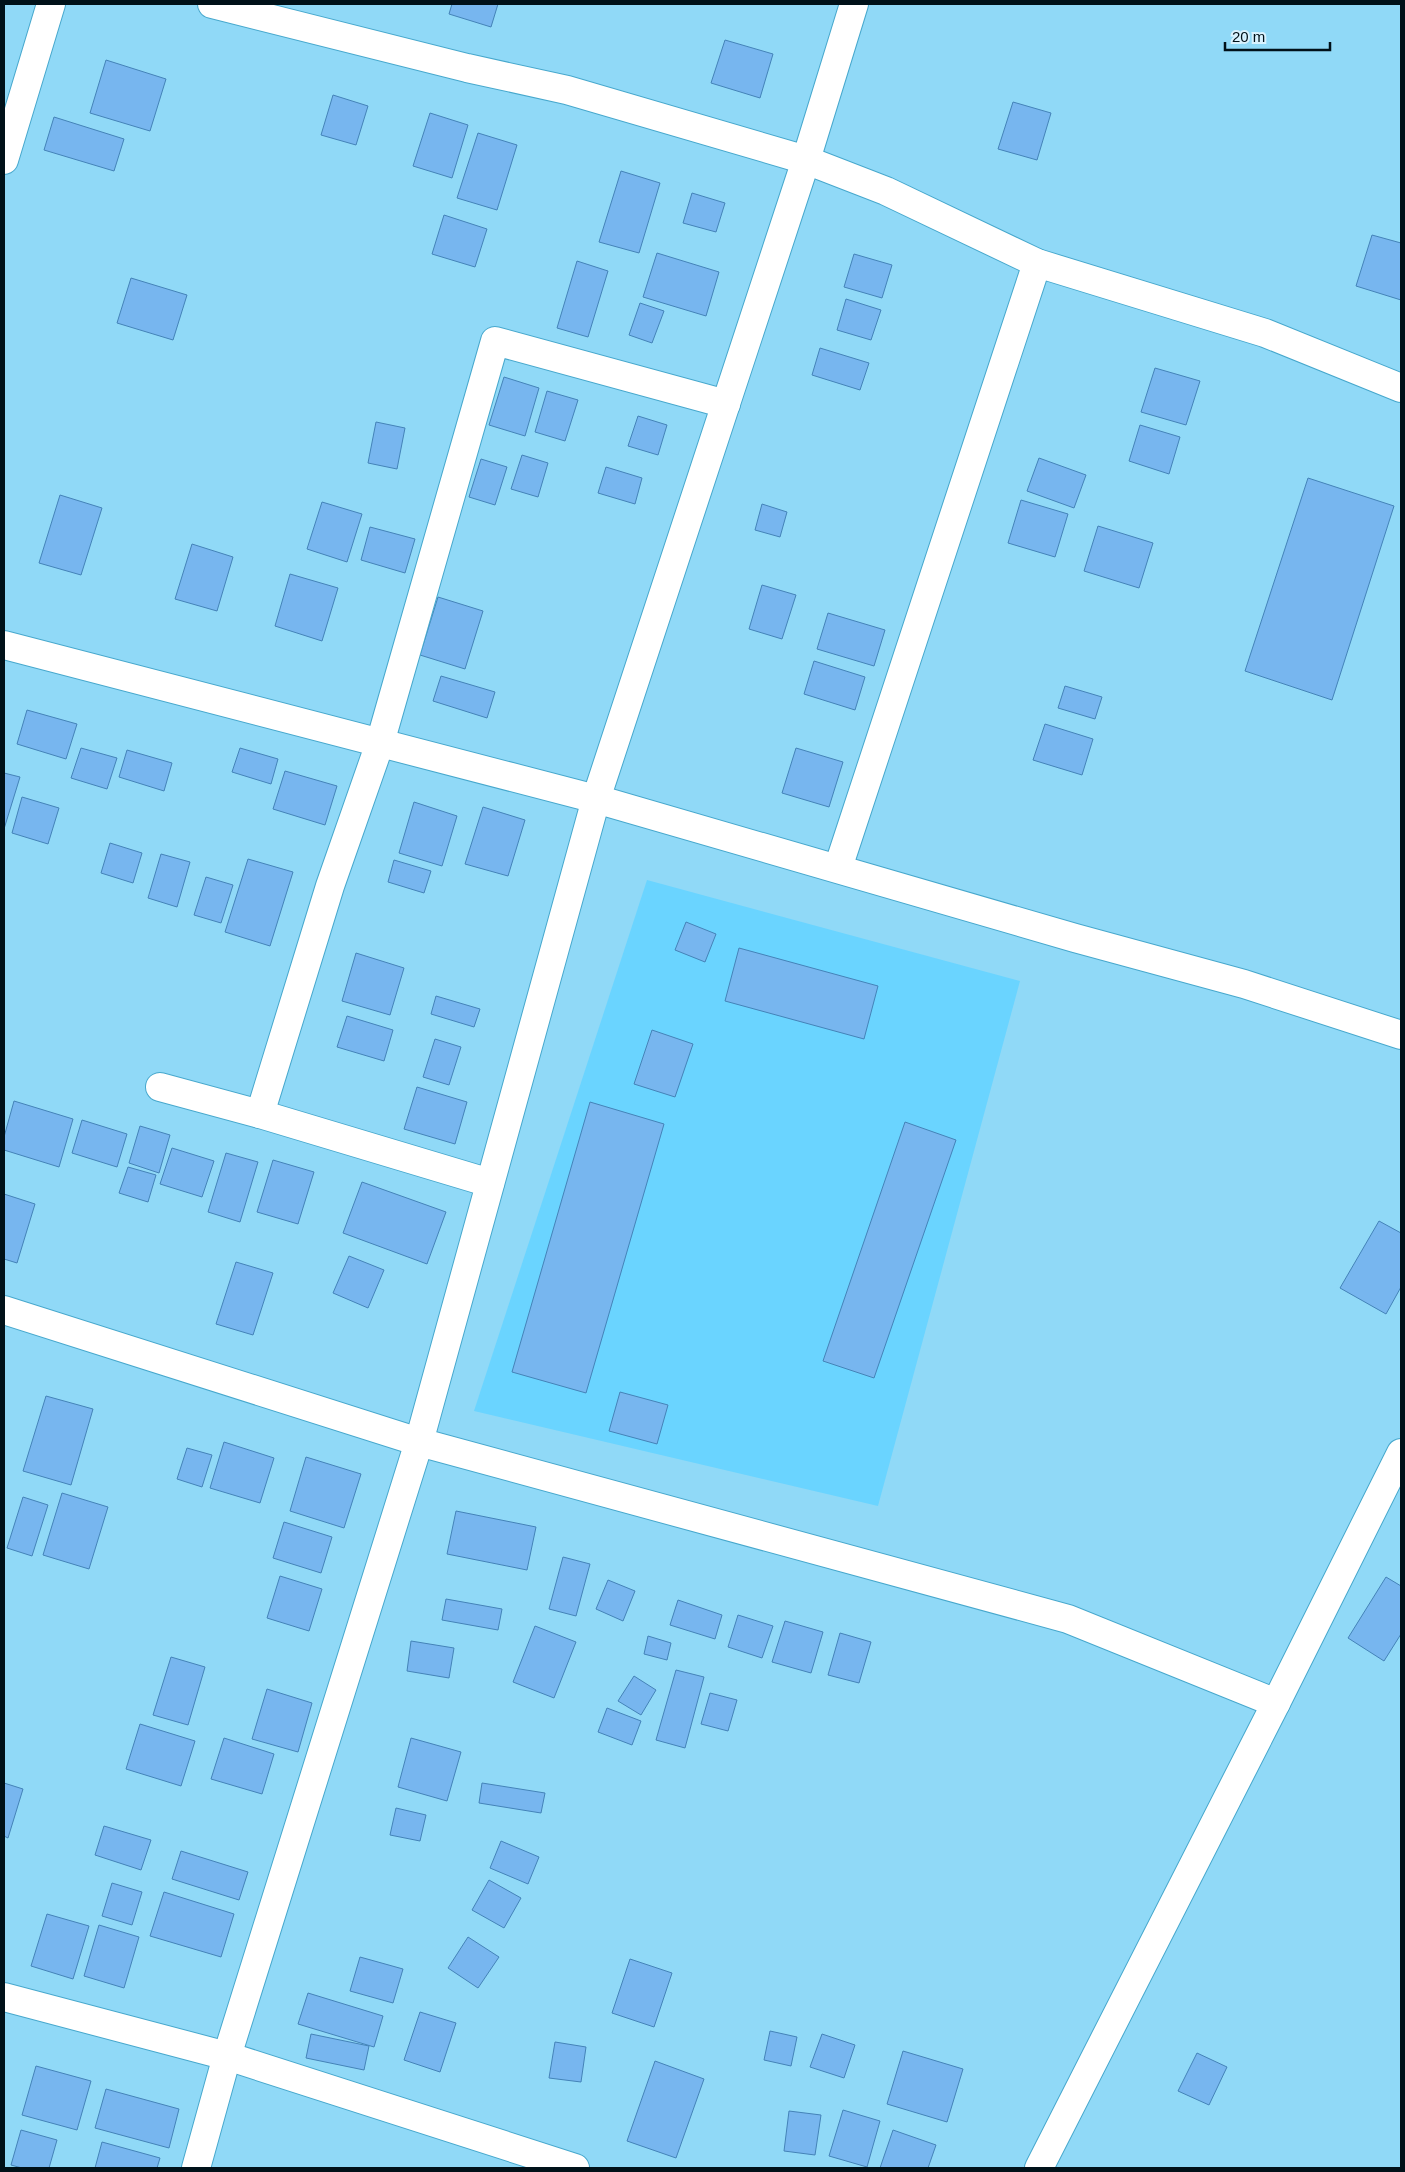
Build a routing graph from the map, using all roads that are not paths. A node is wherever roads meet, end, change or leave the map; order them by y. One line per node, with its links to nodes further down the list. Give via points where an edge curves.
1 (51, 4): 4 (street)
2 (212, 4): 5 (street, via 567,90)
3 (854, 4): 5 (street)
4 (4, 160)
5 (806, 160): 6 (street, via 886,191); 8 (street)
6 (1037, 263): 7 (street, via 1265,333); 12 (street)
7 (1401, 388)
8 (726, 404): 10 (street, via 495,342); 11 (street)
9 (4, 645): 10 (street)
10 (380, 743): 11 (street); 15 (street, via 330,886)
11 (596, 799): 12 (street); 16 (street)
12 (838, 868): 13 (street, via 1244,984)
13 (1401, 1035)
14 (160, 1087): 15 (street)
15 (260, 1114): 16 (street)
16 (490, 1183): 18 (street)
17 (4, 1310): 18 (street)
18 (419, 1442): 20 (street, via 1068,1619); 22 (street)
19 (1401, 1452): 20 (street)
20 (1276, 1703): 25 (street)
21 (4, 1997): 22 (street)
22 (227, 2056): 23 (street); 24 (street)
23 (196, 2168)
24 (575, 2168)
25 (1039, 2168)

